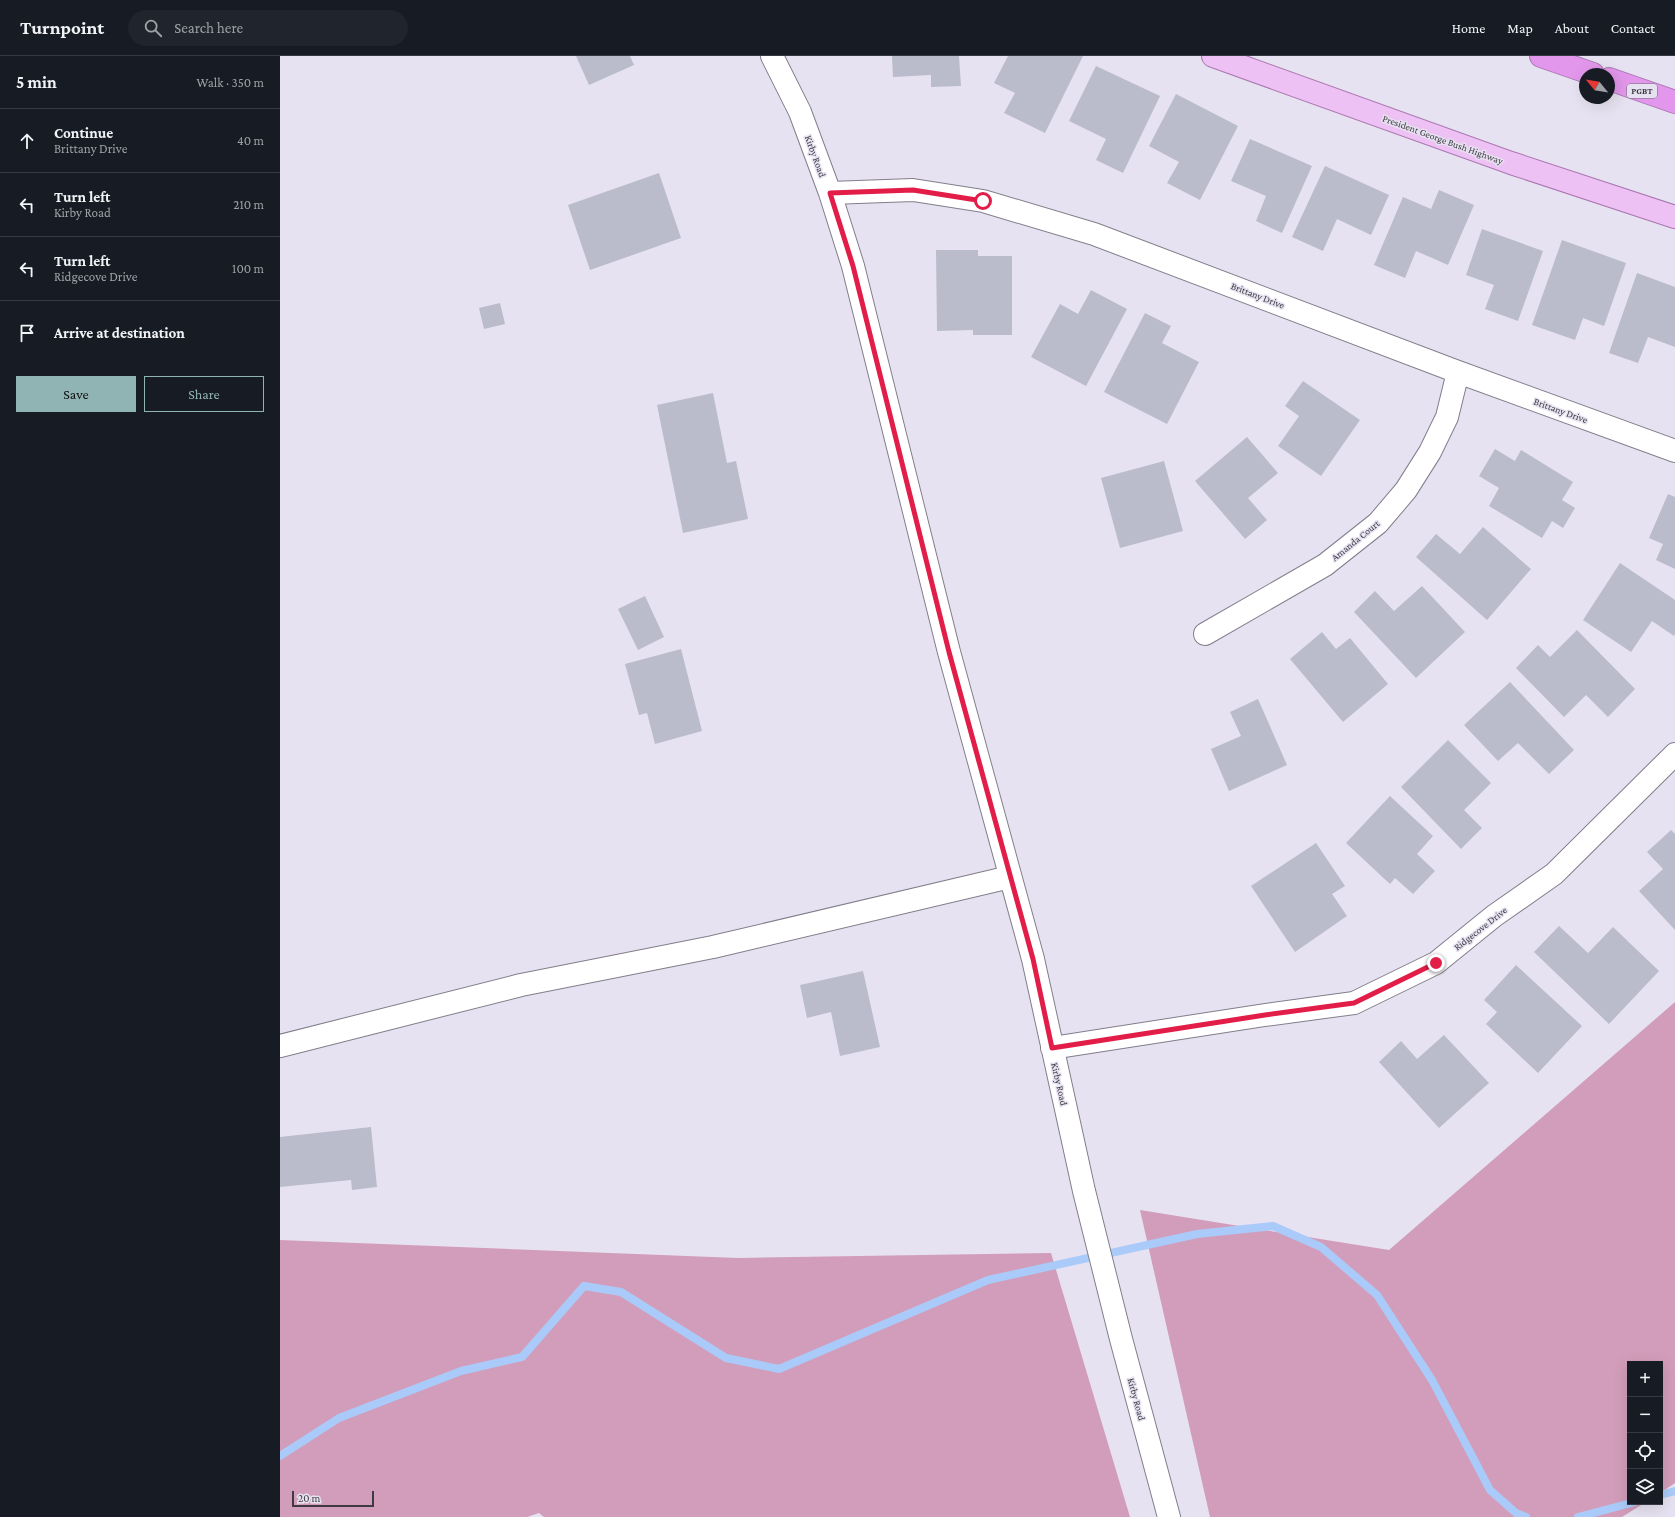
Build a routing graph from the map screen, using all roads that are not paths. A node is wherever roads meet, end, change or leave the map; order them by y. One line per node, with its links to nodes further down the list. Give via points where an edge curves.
1 (772, 56): 7 (street, Kirby Road, via 800,112)
2 (1213, 56): 8 (main road, President George Bush Highway, via 1511,163)
3 (1541, 56): 4 (highway)
4 (1579, 69)
5 (1615, 81): 6 (highway, PGBT)
6 (1675, 102)
7 (830, 193): 9 (street, Brittany Drive, via 913,190 983,201 1094,234); 13 (street, Kirby Road, via 853,266 949,652)
8 (1675, 217)
9 (1458, 372): 10 (street, Brittany Drive); 11 (street, Amanda Court, via 1447,417 1430,452 1406,490 1378,523 1325,564)
10 (1675, 451)
11 (1205, 634)
12 (1675, 754): 15 (street, Ridgecove Drive, via 1554,874 1494,916 1436,963 1354,1003)
13 (1010, 877): 14 (street, via 713,947 521,985); 15 (street, Kirby Road, via 1033,959)
14 (280, 1046)
15 (1052, 1048): 16 (street, Kirby Road, via 1120,1339)
16 (1169, 1517)

